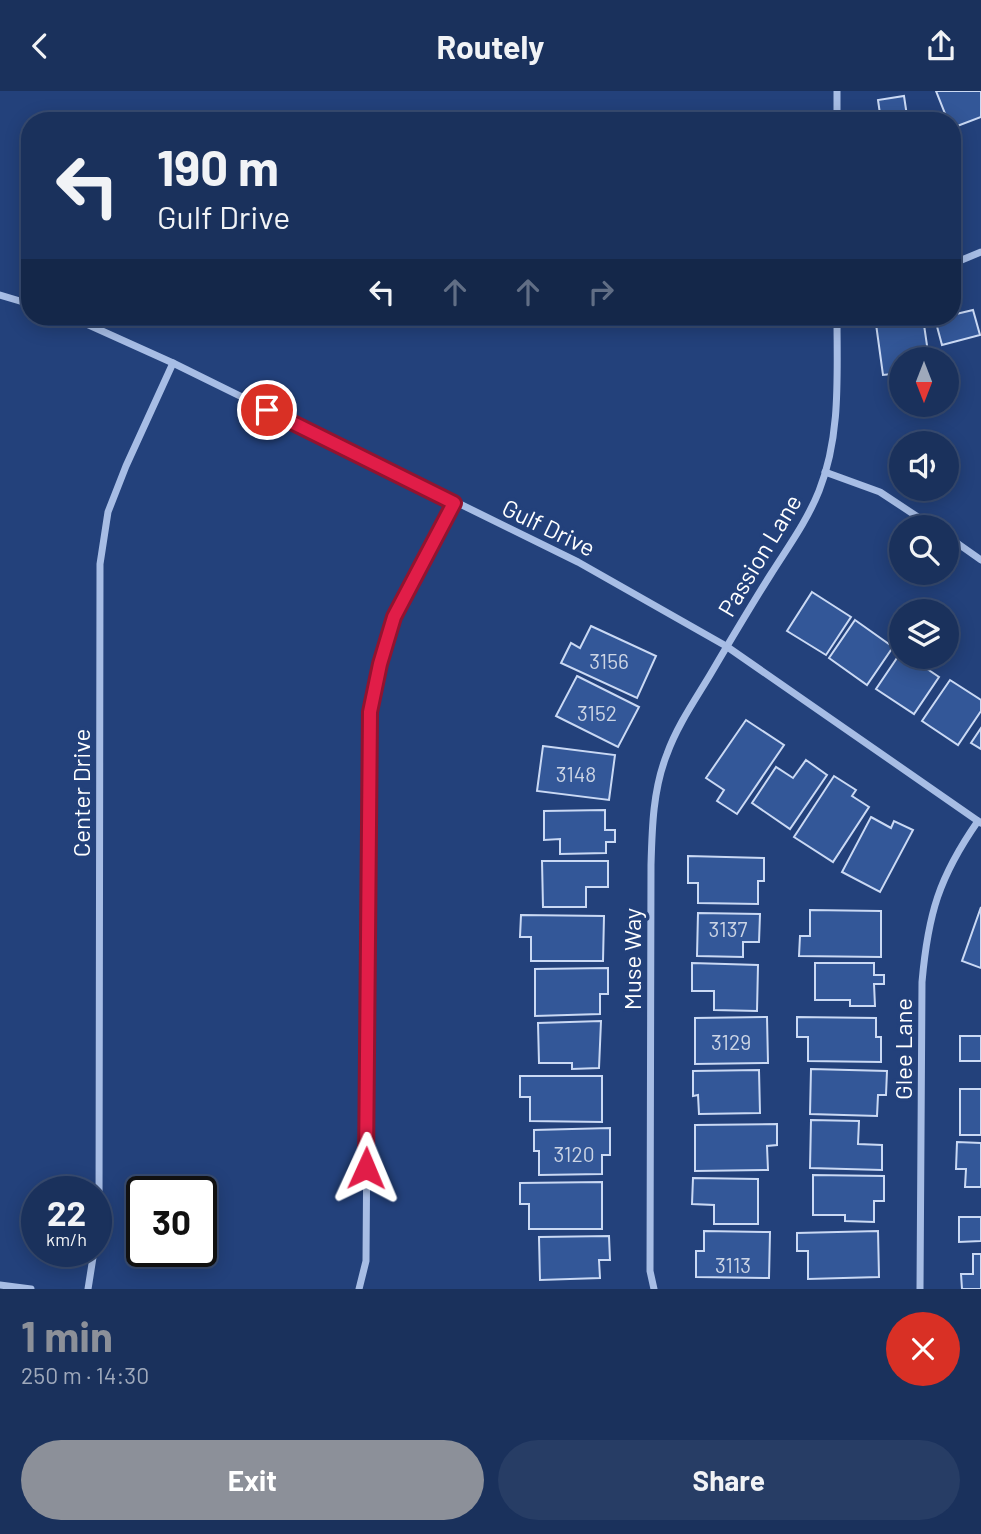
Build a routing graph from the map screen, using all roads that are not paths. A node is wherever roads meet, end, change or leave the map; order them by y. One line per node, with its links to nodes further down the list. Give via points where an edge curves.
1 (837, 91): 2 (street)
2 (837, 112)
3 (981, 253): 4 (street)
4 (961, 261)
5 (0, 295): 6 (street)
6 (21, 301)
7 (91, 326): 9 (street, Gulf Drive)
8 (837, 326): 10 (street, Passion Lane, via 836,411)
9 (173, 363): 11 (street, Gulf Drive); 17 (street, Center Drive, via 108,512 100,563)
10 (825, 472): 12 (street, via 880,492); 15 (street, Passion Lane, via 805,520)
11 (454, 503): 15 (street, Gulf Drive, via 578,562); 22 (street, via 394,617 370,712 366,1261)
12 (915, 515)
13 (959, 544): 14 (street)
14 (981, 560)
15 (726, 646): 16 (street, Gulf Drive); 23 (street, Muse Way, via 666,755 652,826 650,1271)
16 (980, 822): 24 (street, Glee Lane, via 958,850 928,925 922,982)
17 (99, 1176)
18 (91, 1267): 21 (street)
19 (0, 1285): 20 (street)
20 (31, 1289)
21 (88, 1289)
22 (359, 1289)
23 (654, 1289)
24 (920, 1289)

